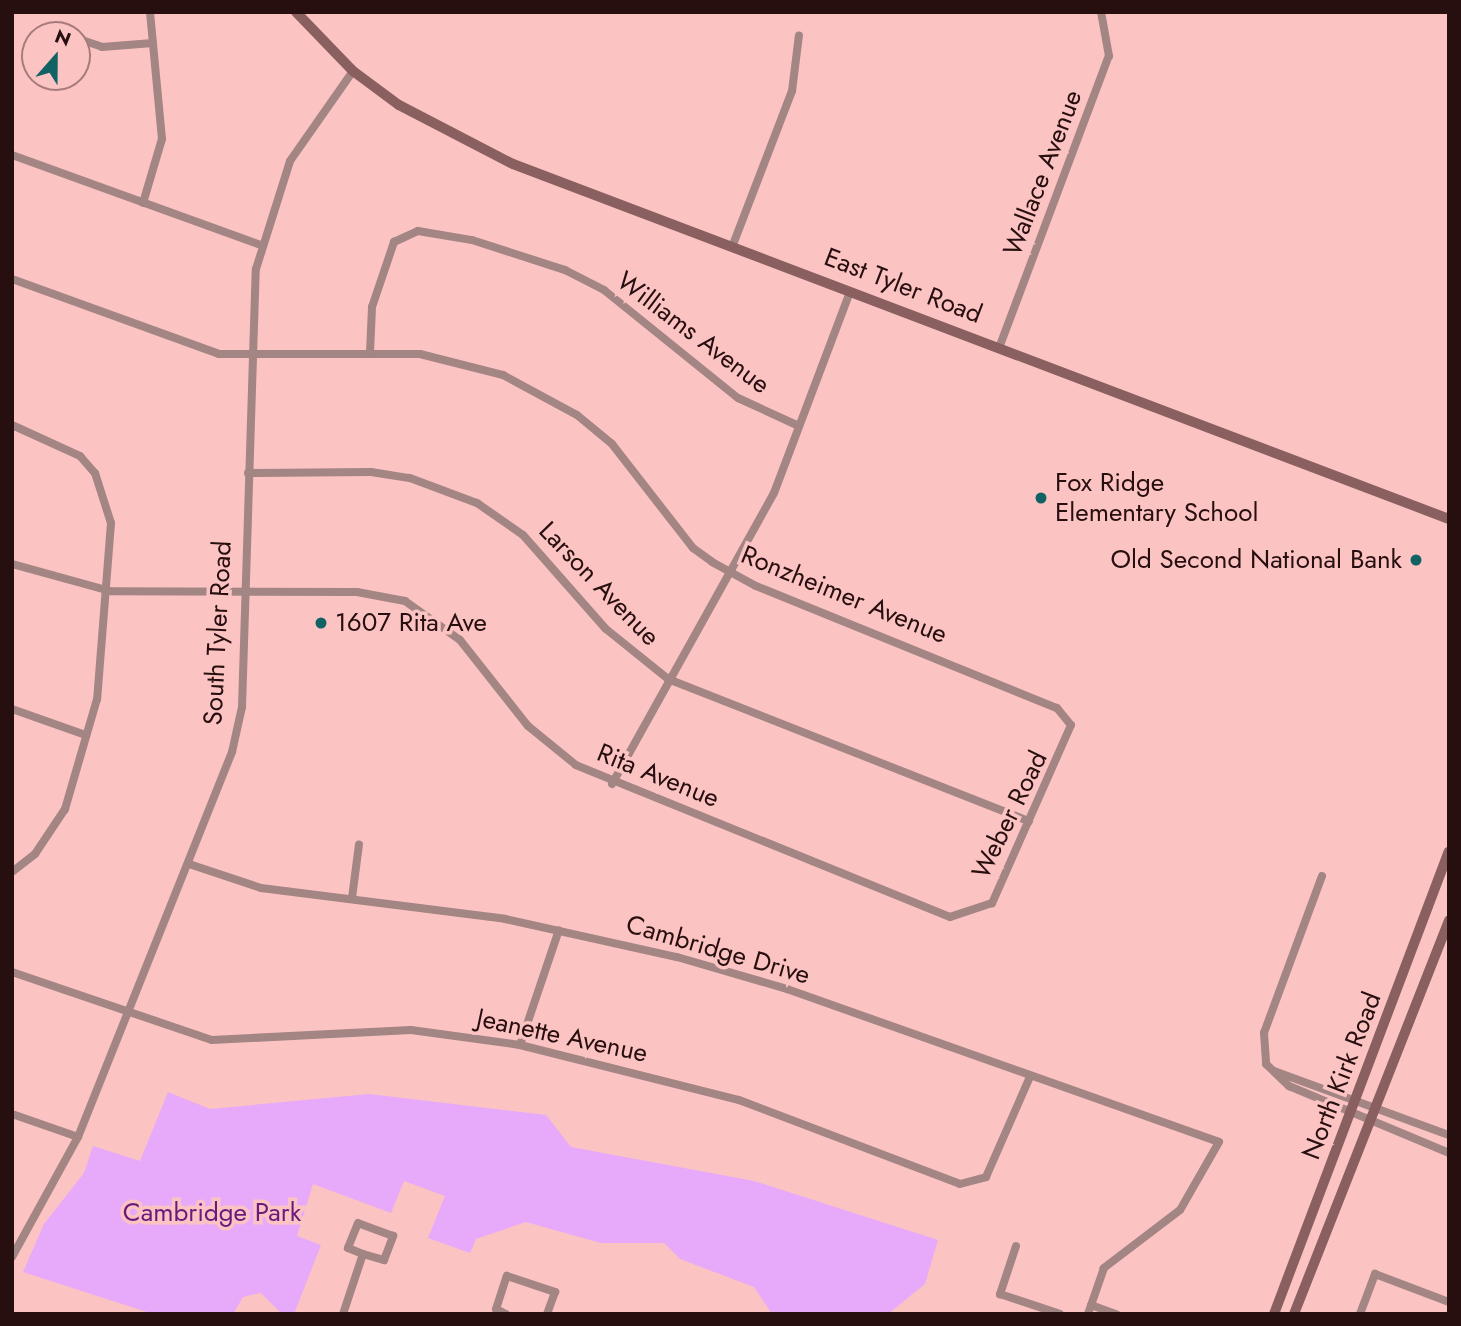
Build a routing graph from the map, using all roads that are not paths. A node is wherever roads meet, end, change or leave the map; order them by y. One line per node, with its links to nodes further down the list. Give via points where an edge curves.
1 (150, 12): 6 (street)
2 (296, 12): 7 (street)
3 (1101, 12): 14 (street, Wallace Avenue, via 1110,56)
4 (799, 35): 10 (street, via 792,91)
5 (91, 43): 6 (street, via 102,47)
6 (153, 43): 9 (street, via 162,139)
7 (353, 71): 10 (street, East Tyler Road, via 444,132 513,163); 11 (street, South Tyler Road, via 290,162)
8 (12, 155): 9 (street)
9 (143, 203): 11 (street)
10 (734, 242): 13 (street, East Tyler Road)
11 (261, 245): 16 (street, South Tyler Road)
12 (12, 279): 16 (street, Ronzheimer Avenue, via 207,351)
13 (850, 292): 14 (street, East Tyler Road); 18 (street)
14 (999, 348): 20 (street, East Tyler Road)
15 (370, 353): 16 (street, Ronzheimer Avenue); 18 (street, Williams Avenue, via 372,307 394,242 418,231 472,240 516,251 604,290 738,398); 22 (street, Ronzheimer Avenue, via 466,362 541,393 612,444 693,548)
16 (251, 355): 19 (street, South Tyler Road)
17 (12, 425): 23 (street, via 64,445 96,473 111,523)
18 (799, 426): 22 (street, via 774,493)
19 (248, 473): 24 (street, South Tyler Road); 25 (street, Larson Avenue, via 371,472 410,478 477,503 523,535 606,629)
20 (1449, 519)
21 (12, 564): 23 (street, Rita Avenue)
22 (728, 572): 25 (street); 27 (street, Ronzheimer Avenue, via 971,670 1057,708)
23 (110, 591): 24 (street, Rita Avenue); 28 (street, via 104,661)
24 (246, 592): 29 (street, Rita Avenue, via 357,592 421,608 460,640 548,745); 33 (street, South Tyler Road, via 239,726)
25 (667, 679): 29 (street); 30 (street, Larson Avenue)
26 (12, 709): 28 (street)
27 (1067, 719): 30 (street, Weber Road, via 1068,743)
28 (86, 735): 34 (street, via 56,827)
29 (612, 784): 37 (street, Rita Avenue, via 950,917)
30 (1029, 821): 37 (street, Weber Road, via 992,903)
31 (359, 844): 36 (street)
32 (1449, 852): 45 (street, North Kirk Road)
33 (189, 864): 36 (street, Cambridge Drive, via 261,888); 41 (street, South Tyler Road)
34 (12, 872)
35 (1322, 876): 43 (street, via 1264,1033 1261,1048)
36 (352, 898): 39 (street, Cambridge Drive)
37 (966, 915)
38 (1449, 920): 46 (street, North Kirk Road)
39 (559, 930): 42 (street); 44 (street, Cambridge Drive, via 723,969)
40 (12, 972): 41 (street, Jeanette Avenue)
41 (127, 1013): 42 (street, Jeanette Avenue, via 212,1040 411,1030); 51 (street, South Tyler Road)
42 (520, 1045): 44 (street, Jeanette Avenue, via 738,1100 960,1184 986,1177)
43 (1272, 1071): 45 (street); 48 (street, via 1289,1086)
44 (1030, 1077): 57 (street, Cambridge Drive, via 1219,1142 1180,1210 1104,1268)
45 (1358, 1100): 46 (street); 48 (street, North Kirk Road)
46 (1375, 1106): 49 (street, North Kirk Road); 50 (street)
47 (12, 1114): 51 (street)
48 (1353, 1114): 49 (street); 63 (street, North Kirk Road)
49 (1369, 1121): 52 (street); 64 (street, North Kirk Road)
50 (1449, 1135)
51 (78, 1137): 55 (street, South Tyler Road)
52 (1449, 1153)
53 (1016, 1246): 61 (street, via 1000,1294)
54 (363, 1254): 54 (street, via 384,1260 393,1236 358,1223 348,1248); 58 (street)
55 (12, 1257)
56 (1449, 1302): 65 (street, via 1375,1275)
57 (1089, 1309): 62 (street)
58 (342, 1314)
59 (506, 1314): 60 (street, via 496,1309 507,1276 555,1292)
60 (547, 1314)
61 (1060, 1314)
62 (1116, 1314)
63 (1273, 1314)
64 (1294, 1314)
65 (1360, 1314)

